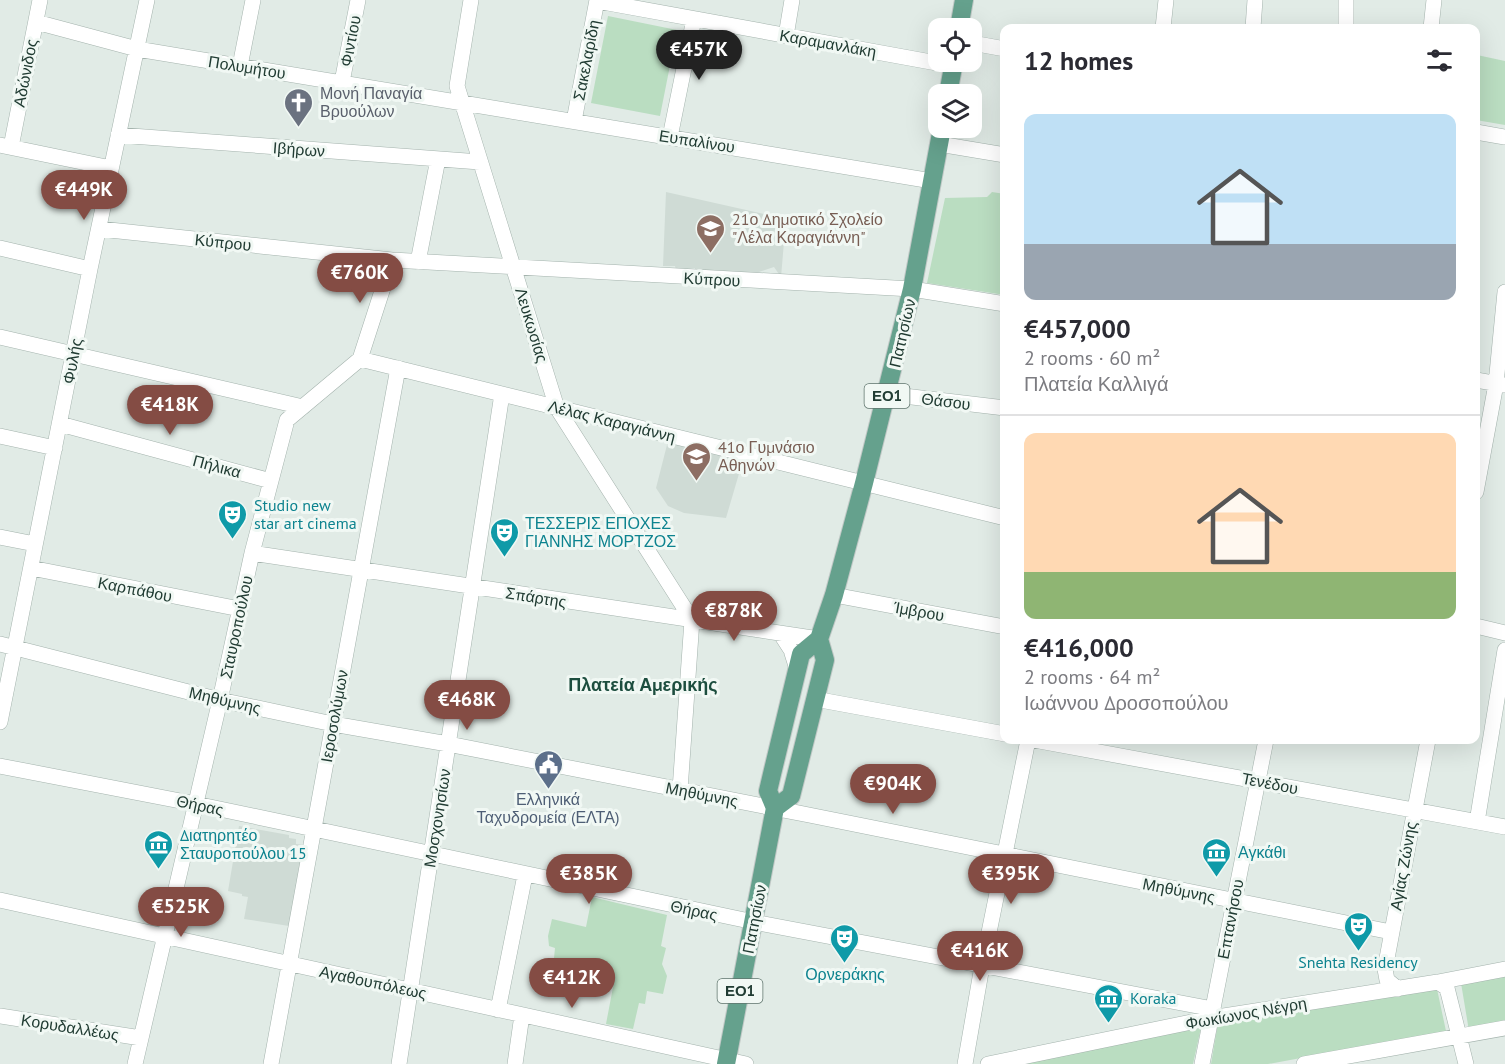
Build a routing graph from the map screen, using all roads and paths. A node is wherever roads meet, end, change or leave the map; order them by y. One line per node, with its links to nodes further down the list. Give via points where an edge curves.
1 (40, 0): 15 (street, Αδώνιδος)
2 (147, 0): 23 (street, Φυλής)
3 (253, 0): 25 (street)
4 (358, 0): 26 (street, Φιντίου)
5 (471, 0): 27 (street, Λευκωσίας, via 457,86)
6 (597, 0): 14 (street, Καραμανλάκη); 28 (street, Σακελαρίδη)
7 (792, 0): 20 (street)
8 (964, 0): 13 (main road)
9 (1166, 0): 16 (street)
10 (1255, 0): 17 (street)
11 (1346, 0): 18 (street)
12 (1434, 0): 19 (street)
13 (961, 18)
14 (694, 19): 20 (street, Καραμανλάκη); 31 (street)
15 (36, 22): 23 (street, Πολυμήτου); 35 (street, Αδώνιδος)
16 (1163, 24)
17 (1253, 24)
18 (1346, 24)
19 (1431, 24)
20 (786, 36): 24 (street, Καραμανλάκη)
21 (982, 45): 22 (street)
22 (1000, 48)
23 (137, 49): 25 (street, Πολυμήτου); 30 (street, Φυλής)
24 (928, 60)
25 (240, 66): 26 (street, Πολυμήτου)
26 (342, 82): 27 (street, Πολυμήτου)
27 (462, 102): 28 (street, Ευπαλίνου); 38 (street, Λευκωσίας)
28 (574, 121): 31 (street, Ευπαλίνου)
29 (1480, 133): 32 (street)
30 (118, 135): 37 (street, Ιβήρων); 39 (street, Φυλής)
31 (670, 137): 40 (street, Ευπαλίνου)
32 (1505, 137)
33 (941, 138): 40 (main road, Πατησίων / ΕΟ1)
34 (948, 138): 36 (street)
35 (5, 146): 39 (street)
36 (1000, 154)
37 (438, 159): 38 (street, Ιβήρων); 44 (street)
38 (480, 162): 45 (street, Λευκωσίας)
39 (111, 168): 41 (street, Φυλής)
40 (933, 181): 47 (main road, Πατησίων / ΕΟ1)
41 (100, 229): 43 (street, Κύπρου); 46 (street, Φυλής)
42 (0, 248): 46 (street)
43 (392, 260): 44 (street, Κύπρου); 52 (street)
44 (418, 262): 45 (street, Κύπρου)
45 (515, 267): 47 (street, Κύπρου); 60 (street, Λευκωσίας)
46 (90, 269): 51 (street, Φυλής)
47 (912, 289): 49 (street, Κύπρου); 57 (main road, Πατησίων / ΕΟ1)
48 (1505, 292): 55 (street)
49 (1000, 303)
50 (0, 337): 51 (street)
51 (73, 354): 58 (street); 61 (street, Φυλής)
52 (360, 359): 53 (street, Λέλας Καραγιάννη); 58 (street, Σταυροπούλου)
53 (398, 368): 56 (street, Λέλας Καραγιάννη); 72 (street, Ιεροσολύμων)
54 (1480, 381): 55 (street)
55 (1501, 384): 64 (street)
56 (502, 394): 60 (street, Λέλας Καραγιάννη); 73 (street, Μοσχονησίων)
57 (887, 394): 59 (street, Θάσου); 66 (main road, Πατησίων / ΕΟ1)
58 (303, 407): 65 (street, Σταυροπούλου, via 287,420)
59 (1000, 407)
60 (557, 408): 66 (street, Λέλας Καραγιάννη); 76 (street, Λευκωσίας)
61 (60, 424): 63 (street, Φυλής); 65 (street, Πήλικα)
62 (0, 436): 63 (street)
63 (55, 448): 69 (street, Φυλής)
64 (1480, 475)
65 (271, 481): 70 (street, Σταυροπούλου)
66 (864, 483): 67 (street, Λέλας Καραγιάννη); 74 (main road, Πατησίων / ΕΟ1)
67 (1000, 517)
68 (0, 537): 69 (street)
69 (35, 544): 71 (street, Φυλής)
70 (252, 553): 72 (street, Σπάρτης); 75 (street, Σταυροπούλου)
71 (31, 568): 75 (street, Καρπάθου); 82 (street, Φυλής)
72 (361, 570): 73 (street, Σπάρτης); 88 (street, Ιεροσολύμων)
73 (472, 587): 76 (street, Σπάρτης); 90 (street, Μοσχονησίων)
74 (834, 595): 77 (street, Ίμβρου); 81 (main road, Πατησίων / ΕΟ1)
75 (240, 609): 86 (street, Σταυροπούλου)
76 (692, 620): 79 (street, Σπάρτης); 97 (street)
77 (1000, 626)
78 (1480, 627): 80 (street)
79 (780, 633): 81 (street, Σπάρτης); 84 (street)
80 (1505, 633)
81 (819, 639): 84 (main road, Πατησίων / ΕΟ1, via 801,654); 85 (main road, Πατησίων / ΕΟ1, via 825,660)
82 (8, 646): 86 (street, Μηθύμνης); 87 (street, Φυλής)
83 (1505, 650): 101 (street)
84 (797, 669): 99 (main road, Πατησίων / ΕΟ1, via 768,791)
85 (815, 699): 89 (street); 99 (main road, Πατησίων / ΕΟ1, via 791,796)
86 (220, 700): 88 (street, Μηθύμνης); 98 (street, Σταυροπούλου)
87 (0, 722)
88 (333, 724): 90 (street, Μηθύμνης); 103 (street, Ιεροσολύμων)
89 (1000, 733)
90 (448, 744): 97 (street, Μηθύμνης); 104 (street, Μοσχονησίων)
91 (1027, 744): 105 (street)
92 (1056, 744): 96 (street, Τενέδου)
93 (1265, 744): 96 (street, Επτανήσου)
94 (1427, 744): 100 (street, Αγίας Ζώνης)
95 (0, 766): 98 (street, Θήρας)
96 (1258, 781): 100 (street, Τενέδου); 108 (street, Επτανήσου)
97 (680, 790): 99 (street, Μηθύμνης)
98 (196, 804): 103 (street, Θήρας); 111 (street, Σταυροπούλου)
99 (774, 808): 105 (street, Μηθύμνης); 109 (main road, Πατησίων / ΕΟ1)
100 (1414, 810): 101 (street, Τενέδου); 110 (street, Αγίας Ζώνης)
101 (1477, 822): 102 (street, Τενέδου)
102 (1505, 827)
103 (314, 830): 104 (street, Θήρας); 112 (street, Ιεροσολύμων)
104 (431, 854): 106 (street, Θήρας); 117 (street, Μοσχονησίων)
105 (1004, 855): 108 (street, Μηθύμνης); 113 (street)
106 (525, 874): 109 (street, Θήρας); 118 (street)
107 (0, 900): 111 (street, Αγαθουπόλεως)
108 (1234, 901): 110 (street, Μηθύμνης); 119 (street, Επτανήσου)
109 (754, 922): 113 (street, Θήρας); 125 (main road, Πατησίων / ΕΟ1)
110 (1391, 932): 116 (street, Αγίας Ζώνης, via 1384,969 1388,980)
111 (165, 936): 112 (street, Αγαθουπόλεως); 124 (street, Σταυροπούλου)
112 (289, 964): 117 (street, Αγαθουπόλεως); 126 (street, Ιεροσολύμων)
113 (982, 965): 119 (street, Θήρας); 131 (street)
114 (1505, 969): 115 (street, Φωκίωνος Νέγρη)
115 (1438, 982): 116 (street, Φωκίωνος Νέγρη); 123 (street, via 1447,988)
116 (1398, 989): 119 (street, Φωκίωνος Νέγρη)
117 (410, 991): 118 (street, Αγαθουπόλεως); 128 (street, Μοσχονησίων)
118 (498, 1010): 120 (street, Αγαθουπόλεως)
119 (1212, 1013): 132 (street, Φωκίωνος Νέγρη); 133 (street, Επτανήσου)
120 (522, 1015): 125 (street, Αγαθουπόλεως); 129 (street)
121 (0, 1016): 124 (street, Κορυδαλλέως)
122 (1505, 1028): 123 (street)
123 (1459, 1036): 134 (street); 135 (street)
124 (141, 1038): 127 (street, Σταυροπούλου)
125 (727, 1062): 130 (street, Αγαθουπόλεως)
126 (276, 1063)
127 (135, 1064)
128 (399, 1064)
129 (515, 1064)
130 (746, 1064)
131 (965, 1064)
132 (988, 1064)
133 (1202, 1064)
134 (1304, 1064)
135 (1466, 1064)

